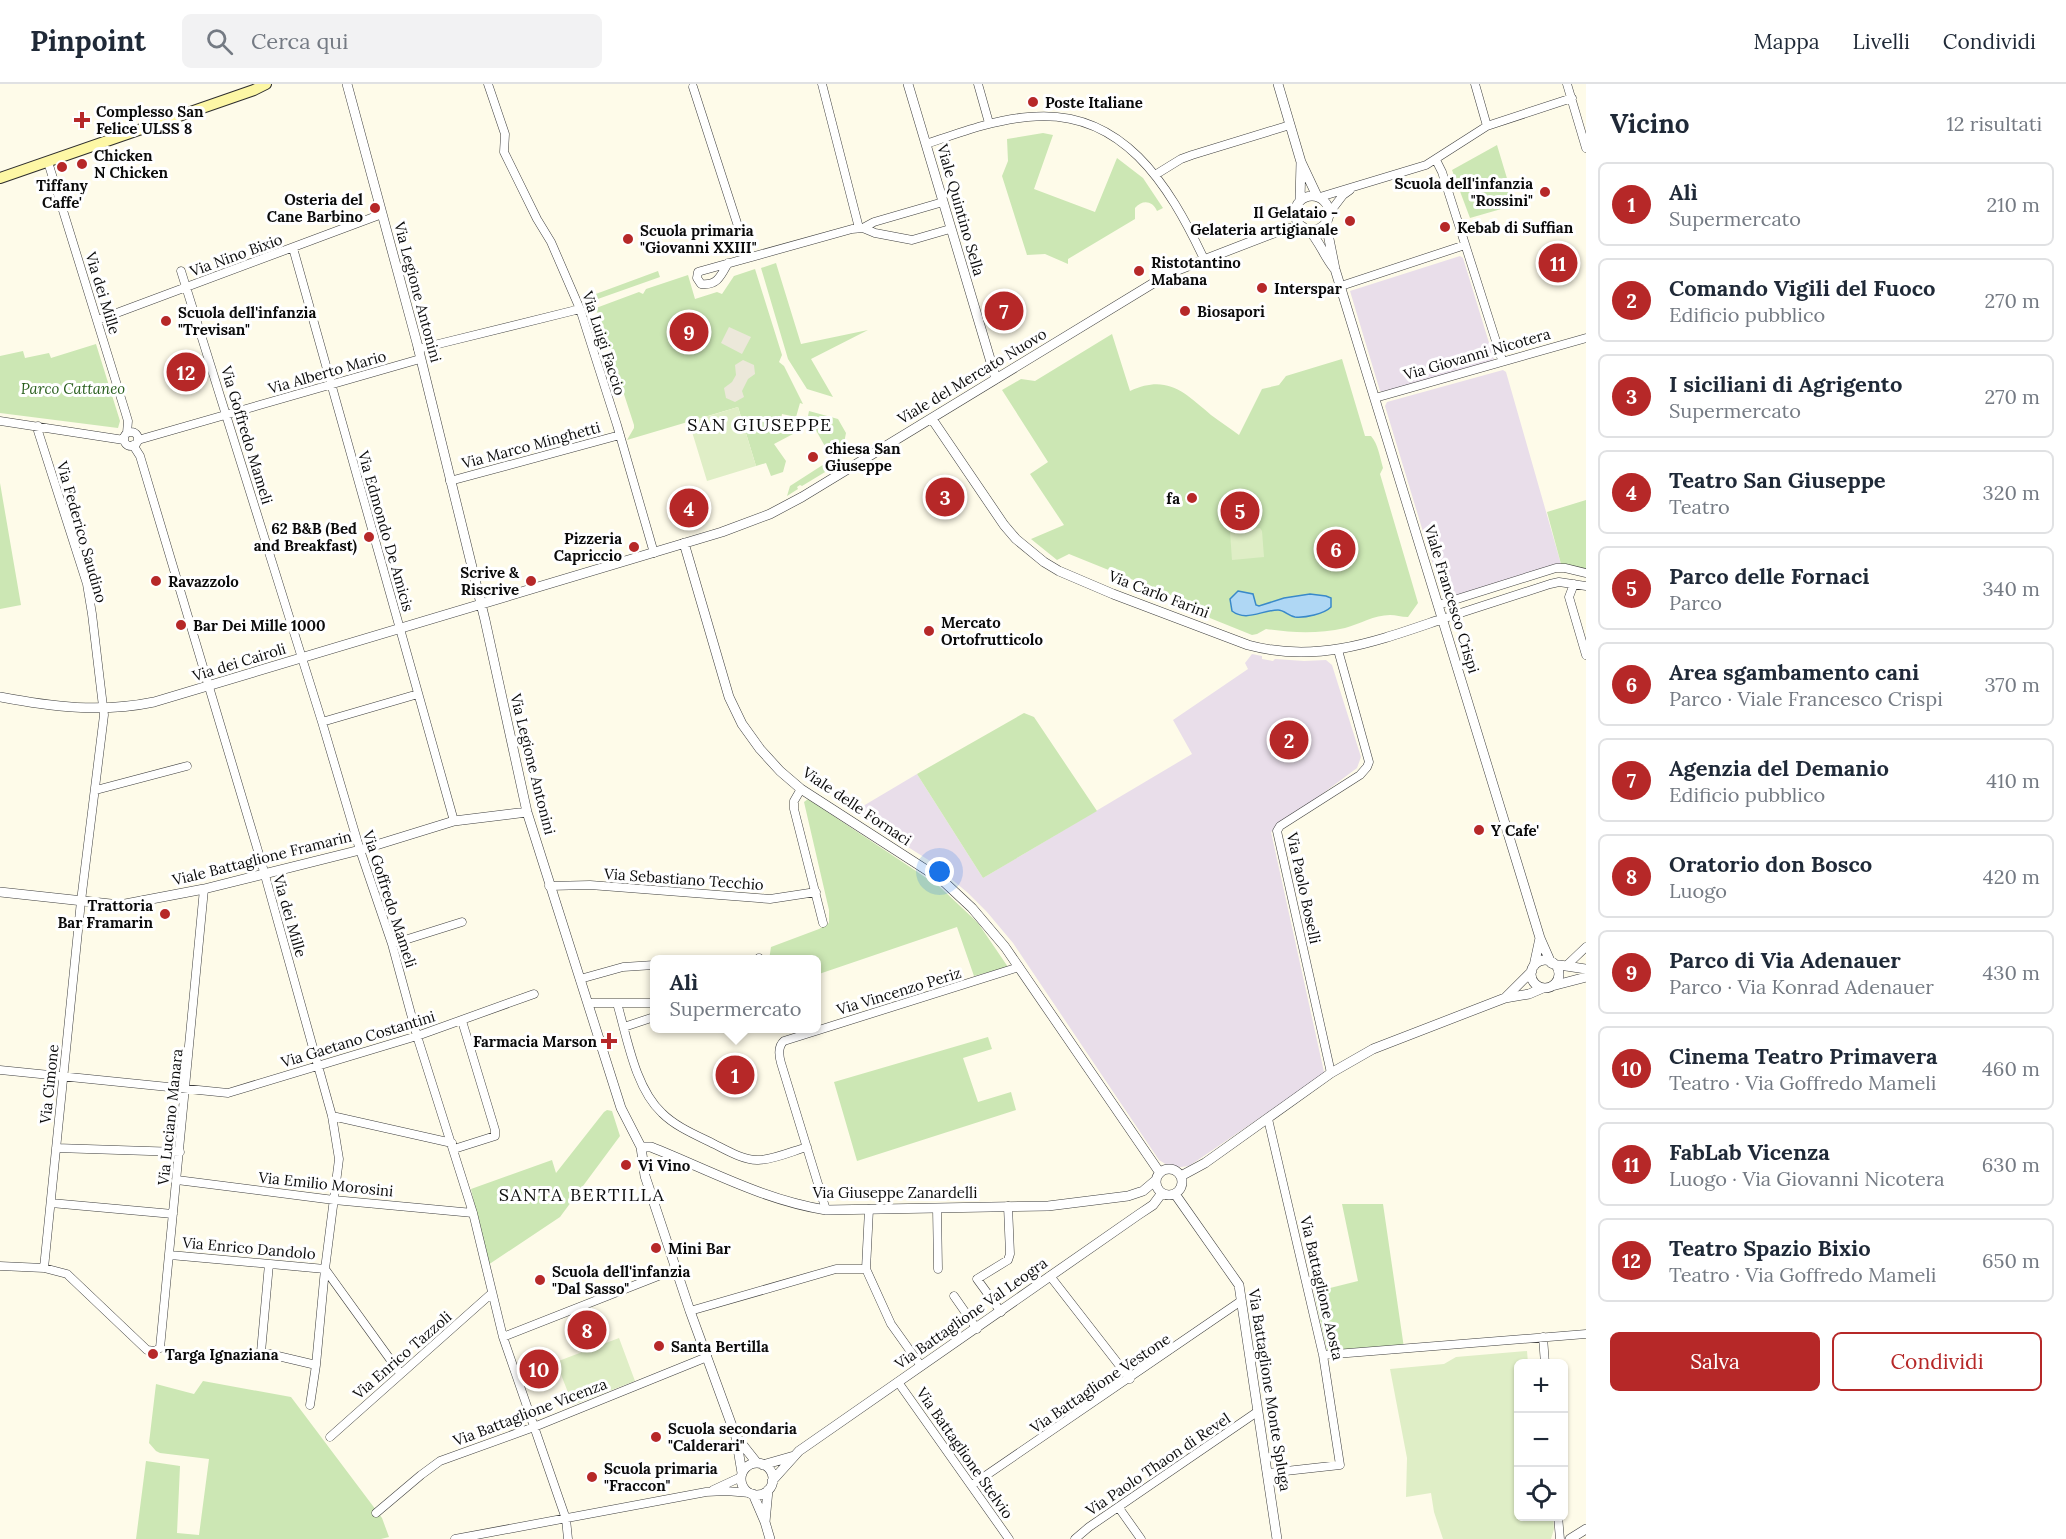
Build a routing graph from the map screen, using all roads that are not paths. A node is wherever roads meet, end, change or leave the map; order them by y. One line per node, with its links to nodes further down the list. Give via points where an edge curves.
1 (266, 84): 11 (main road)
2 (346, 84): 29 (street, Via Legione Antonini)
3 (488, 84): 44 (street, Via Luigi Faccio, via 505,134 504,152)
4 (822, 84): 31 (street)
5 (908, 84): 16 (street, Viale Quintino Sella)
6 (978, 84): 13 (street)
7 (1278, 84): 14 (street)
8 (1474, 84): 15 (street)
9 (1567, 84): 12 (street)
10 (693, 87): 37 (street)
11 (248, 88): 19 (main road)
12 (1572, 98): 15 (street); 17 (street)
13 (989, 123): 16 (street); 21 (street, via 1029,116 1089,123 1116,136)
14 (1290, 125): 20 (street); 21 (street, via 1192,154)
15 (1487, 126): 18 (street)
16 (926, 144): 26 (street, Viale Quintino Sella)
17 (1586, 148)
18 (1436, 160): 23 (street); 35 (street)
19 (48, 162): 22 (main road); 45 (street, Via dei Mille)
20 (1302, 162): 24 (street); 25 (street)
21 (1155, 175): 38 (street)
22 (0, 178)
23 (1354, 188): 24 (street); 28 (street, via 1342,195)
24 (1318, 196): 25 (street); 28 (street)
25 (1300, 200): 27 (street)
26 (943, 202): 31 (street); 33 (street, Viale Quintino Sella)
27 (1295, 211): 32 (street, Viale Francesco Crispi); 34 (street, Viale del Mercato Nuovo)
28 (1330, 212): 30 (street, Viale Francesco Crispi)
29 (382, 214): 36 (street, Via Nino Bixio); 47 (street, Via Legione Antonini)
30 (1326, 224): 32 (street, via 1317,229); 41 (street, Viale Francesco Crispi)
31 (861, 228): 33 (street, via 912,240); 37 (street)
32 (1305, 228): 34 (street, Viale del Mercato Nuovo); 41 (street, Viale Francesco Crispi)
33 (950, 229): 49 (street, Viale Quintino Sella)
34 (1271, 234): 38 (street, Viale del Mercato Nuovo)
35 (1465, 245): 42 (street); 48 (street)
36 (292, 248): 43 (street, Via Nino Bixio); 50 (street, Via Edmondo De Amicis)
37 (747, 257): 39 (street)
38 (1204, 259): 49 (street, Viale del Mercato Nuovo, via 1170,273)
39 (728, 263)
40 (181, 270): 43 (street, Via Goffredo Mameli)
41 (1335, 270): 42 (street, Viale Francesco Crispi)
42 (1341, 286): 51 (street, Viale Francesco Crispi)
43 (187, 287): 45 (street, Via Nino Bixio); 52 (street, Via Goffredo Mameli)
44 (580, 309): 47 (street, Via Alberto Mario); 56 (street, Via Luigi Faccio)
45 (98, 320): 57 (street, Via dei Mille, via 128,421)
46 (1586, 338): 48 (street, Via Giovanni Nicotera)
47 (419, 354): 50 (street, Via Alberto Mario); 59 (street, Via Legione Antonini)
48 (1502, 360): 51 (street, Via Giovanni Nicotera)
49 (996, 379): 53 (street, Viale del Mercato Nuovo)
50 (330, 385): 52 (street, Via Alberto Mario); 68 (street, Via Edmondo De Amicis)
51 (1375, 398): 66 (street, Viale Francesco Crispi)
52 (227, 416): 58 (street, Via Alberto Mario); 71 (street, Via Goffredo Mameli)
53 (932, 419): 60 (street, Viale del Mercato Nuovo, via 770,514); 69 (street, Via Carlo Farini, via 1004,525 1028,549 1059,571 1263,650)
54 (0, 420): 55 (street)
55 (38, 426): 57 (street); 75 (street, Via Federico Saudino, via 87,584)
56 (620, 435): 59 (street, Via Marco Minghetti); 61 (street, Via Luigi Faccio)
57 (126, 437): 58 (street, via 127,445); 58 (street, via 135,434)
58 (136, 443): 72 (street, Via dei Mille)
59 (450, 482): 65 (street, Via Legione Antonini)
60 (684, 543): 61 (street, Viale del Mercato Nuovo); 78 (street, Viale delle Fornaci, via 729,697 760,749)
61 (654, 553): 65 (street, Viale del Mercato Nuovo)
62 (1586, 573): 66 (street, via 1556,568)
63 (1574, 584): 64 (street); 67 (street, via 1550,584); 70 (street, via 1569,597)
64 (1586, 586)
65 (481, 604): 68 (street, Via dei Cairoli); 80 (street, Via Legione Antonini)
66 (1438, 606): 67 (street, Viale Francesco Crispi)
67 (1442, 619): 69 (street, Via Carlo Farini); 91 (street, Viale Francesco Crispi)
68 (399, 628): 71 (street, Via dei Cairoli); 73 (street, Via Edmondo De Amicis)
69 (1338, 650): 116 (street, Via Paolo Boselli, via 1369,762 1360,775 1277,831)
70 (1586, 655)
71 (302, 658): 72 (street, Via dei Cairoli); 76 (street, Via Goffredo Mameli)
72 (209, 686): 75 (street, Via dei Cairoli, via 135,706); 83 (street, Via dei Mille)
73 (418, 694): 76 (street); 81 (street, Via Edmondo De Amicis)
74 (0, 697): 75 (street, Via dei Cairoli, via 68,708)
75 (104, 708): 79 (street, Via Federico Saudino)
76 (322, 722): 82 (street, Via Goffredo Mameli)
77 (187, 766): 79 (street)
78 (801, 789): 87 (street, via 794,809); 97 (street, Viale delle Fornaci, via 942,880 972,908)
79 (96, 790): 88 (street, Via Federico Saudino)
80 (527, 812): 81 (street, Viale Battaglione Framarin); 84 (street, Via Legione Antonini)
81 (454, 821): 82 (street, Viale Battaglione Framarin)
82 (360, 850): 83 (street, Viale Battaglione Framarin); 92 (street, Via Goffredo Mameli)
83 (264, 874): 85 (street, Viale Battaglione Framarin); 114 (street, Via dei Mille)
84 (549, 886): 87 (street, Via Sebastiano Tecchio, via 590,885 770,899); 101 (street, Via Legione Antonini)
85 (204, 889): 88 (street, Viale Battaglione Framarin, via 120,905); 118 (street, Via Luciano Manara)
86 (0, 892): 88 (street, Viale Battaglione Framarin)
87 (816, 892): 90 (street)
88 (81, 902): 117 (street, Via Cimone)
89 (462, 922): 92 (street)
90 (823, 923)
91 (1540, 938): 94 (street, Viale Francesco Crispi); 98 (street, Viale Francesco Crispi)
92 (392, 944): 113 (street, Via Goffredo Mameli)
93 (1586, 947): 96 (street)
94 (1552, 963): 96 (street); 98 (street, via 1542,961); 102 (street, Viale Francesco Crispi, via 1558,976)
95 (650, 965): 101 (street, via 623,967)
96 (1566, 966): 99 (street)
97 (1019, 967): 111 (street, Via Vincenzo Periz); 127 (street, Viale delle Fornaci)
98 (1533, 968): 102 (street, via 1533,981); 104 (street)
99 (1586, 969)
100 (1586, 977): 102 (street)
101 (580, 979): 107 (street, Via Legione Antonini)
102 (1548, 987): 104 (street)
103 (534, 994): 109 (street, Via Gaetano Costantini)
104 (1505, 998): 116 (street, via 1373,1049)
105 (616, 1003): 106 (street); 107 (street); 110 (street)
106 (650, 1003)
107 (589, 1004): 122 (street, Via Legione Antonini, via 621,1108)
108 (650, 1018): 110 (street)
109 (462, 1021): 113 (street, Via Gaetano Costantini); 121 (street, via 495,1136)
110 (624, 1027): 123 (street, via 638,1075 660,1112 671,1121 730,1152 758,1160)
111 (821, 1029)
112 (809, 1033): 123 (street, Via Vincenzo Periz, via 784,1041 780,1049)
113 (417, 1036): 114 (street, Via Gaetano Costantini); 121 (street, Via Goffredo Mameli)
114 (319, 1065): 118 (street, Via Gaetano Costantini, via 228,1093); 119 (street, Via dei Mille)
115 (0, 1070): 117 (street, Via Gaetano Costantini)
116 (1331, 1073): 120 (street)
117 (63, 1077): 118 (street, Via Gaetano Costantini); 124 (street, Via Cimone)
118 (187, 1089): 125 (street, Via Luciano Manara)
119 (332, 1116): 121 (street); 131 (street, Via dei Mille, via 339,1160)
120 (1268, 1119): 126 (street); 157 (street, Via Battaglione Aosta)
121 (453, 1146): 137 (street, Via Goffredo Mameli)
122 (641, 1147): 136 (street, Via Giuseppe Zanardelli, via 651,1147 774,1199); 144 (street, Via Legione Antonini, via 645,1176)
123 (807, 1147): 136 (street, Via Vincenzo Periz)
124 (56, 1148): 125 (street); 132 (street, Via Cimone)
125 (180, 1152): 128 (street, Via Luciano Manara)
126 (1181, 1176): 127 (street, via 1171,1169); 130 (street, via 1182,1186)
127 (1158, 1177): 129 (street, via 1158,1190); 133 (street, Via Giuseppe Zanardelli, via 1143,1191 1128,1196 1048,1206)
128 (177, 1180): 131 (street, Via Emilio Morosini); 138 (street, Via Luciano Manara)
129 (1162, 1193): 130 (street); 147 (street, Via Battaglione Val Leogra, via 1153,1205)
130 (1176, 1194): 150 (street, Via Battaglione Monte Spluga, via 1239,1285)
131 (334, 1200): 137 (street, Via Emilio Morosini); 143 (street, Via dei Mille)
132 (51, 1203): 138 (street); 142 (street, Via Cimone)
133 (1008, 1206): 134 (street, Via Giuseppe Zanardelli); 152 (street, via 1008,1260 977,1279)
134 (937, 1208): 135 (street, Via Giuseppe Zanardelli); 146 (street)
135 (869, 1209): 136 (street, Via Giuseppe Zanardelli); 145 (street)
136 (826, 1210)
137 (473, 1213): 148 (street, Via Goffredo Mameli)
138 (173, 1214): 139 (street, Via Luciano Manara)
139 (170, 1255): 140 (street, Via Enrico Dandolo); 142 (street, Via Luciano Manara, via 160,1348 155,1351 147,1350 67,1274)
140 (269, 1264): 143 (street, Via Enrico Dandolo); 160 (street, via 261,1352)
141 (0, 1266): 142 (street)
142 (44, 1268)
143 (325, 1269): 160 (street, Via dei Mille); 162 (street)
144 (676, 1269): 151 (street, Via Legione Antonini); 155 (street)
145 (866, 1269): 151 (street, via 836,1269); 161 (street, via 891,1324)
146 (938, 1269)
147 (1050, 1276): 152 (street, Via Battaglione Val Leogra); 163 (street)
148 (492, 1293): 155 (street, Via Goffredo Mameli); 162 (street, Via Enrico Tazzoli)
149 (954, 1296): 153 (street)
150 (1242, 1301): 163 (street, Via Battaglione Vestone); 166 (street, Via Battaglione Monte Spluga)
151 (690, 1311): 158 (street, Via Legione Antonini)
152 (1001, 1312): 153 (street, Via Battaglione Val Leogra)
153 (976, 1329): 161 (street, Via Battaglione Val Leogra)
154 (1586, 1334): 156 (street)
155 (503, 1337): 167 (street, Via Goffredo Mameli)
156 (1543, 1337): 157 (street); 159 (street)
157 (1323, 1355): 172 (street, Via Battaglione Aosta, via 1340,1465)
158 (707, 1357): 167 (street, Via Battaglione Vicenza); 169 (street, Via Legione Antonini)
159 (1545, 1359)
160 (316, 1365): 165 (street, Via dei Mille)
161 (921, 1366): 164 (street, Via Battaglione Val Leogra)
162 (400, 1373): 168 (street, Via Enrico Tazzoli)
163 (1130, 1379): 174 (street, Via Battaglione Vestone)
164 (898, 1382): 170 (street, Via Battaglione Val Leogra); 174 (street, Via Battaglione Stelvio)
165 (310, 1405)
166 (1257, 1412): 172 (street, Via Battaglione Monte Spluga); 178 (street, Via Paolo Thaon di Revel)
167 (534, 1427): 179 (street, Via Battaglione Vicenza, via 440,1461); 180 (street, Via Goffredo Mameli)
168 (330, 1437)
169 (736, 1437): 171 (street, Via Legione Antonini); 173 (street, Via Legione Antonini)
170 (794, 1456): 171 (street, Via Battaglione Val Leogra); 175 (street, Via Battaglione Val Leogra)
171 (760, 1464): 173 (street, via 748,1466); 175 (street, via 771,1472)
172 (1267, 1473): 190 (street, Via Battaglione Monte Spluga)
173 (742, 1475): 176 (street); 177 (street, via 743,1486)
174 (972, 1485): 187 (street, Via Battaglione Stelvio)
175 (770, 1486): 177 (street, via 760,1494); 182 (street)
176 (706, 1492): 177 (street); 180 (street)
177 (751, 1494): 182 (street)
178 (1119, 1508): 188 (street, Via Paolo Thaon di Revel); 189 (street)
179 (376, 1513)
180 (566, 1519): 184 (street); 185 (street, Via Goffredo Mameli)
181 (1558, 1521): 191 (street)
182 (765, 1522): 186 (street)
183 (1586, 1529): 192 (street)
184 (455, 1539)
185 (568, 1539)
186 (770, 1539)
187 (1009, 1539)
188 (1075, 1539)
189 (1141, 1539)
190 (1277, 1539)
191 (1560, 1539)
192 (1570, 1539)

